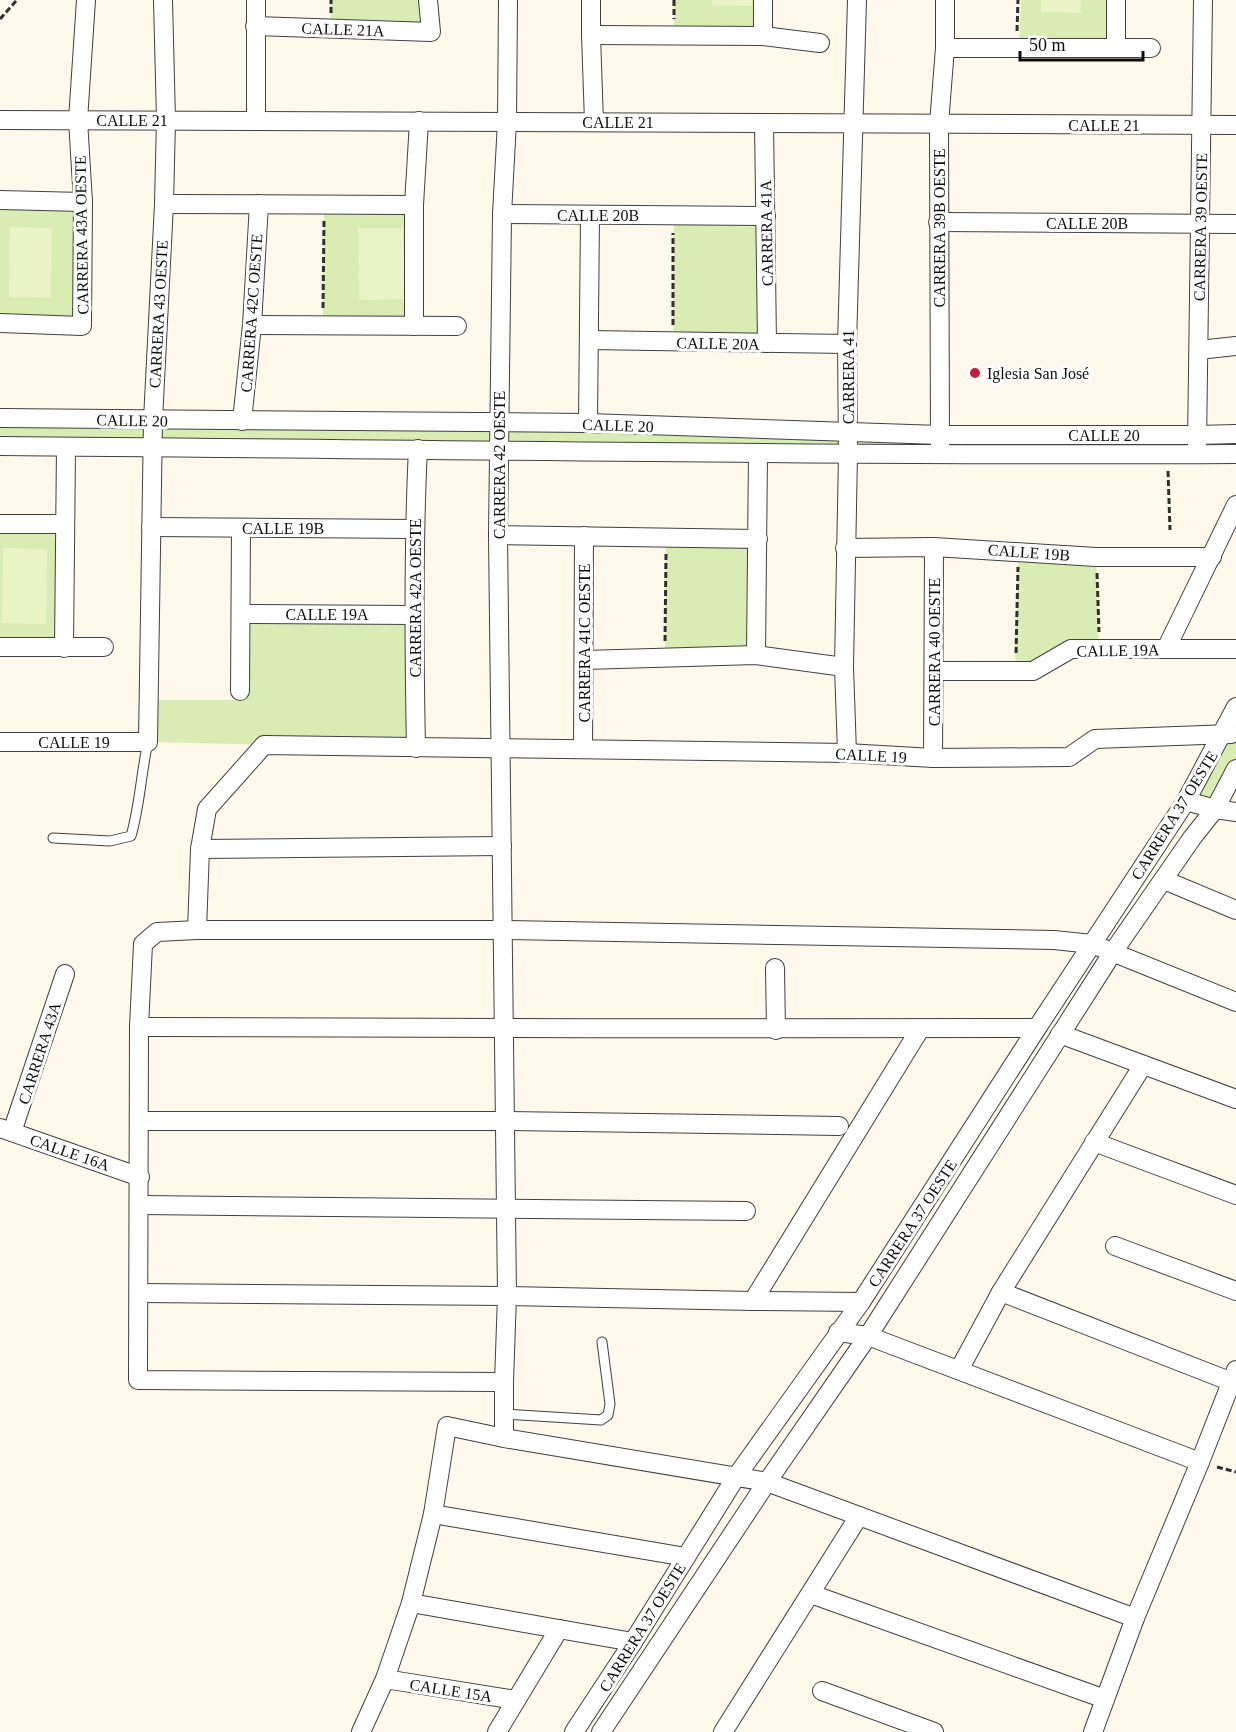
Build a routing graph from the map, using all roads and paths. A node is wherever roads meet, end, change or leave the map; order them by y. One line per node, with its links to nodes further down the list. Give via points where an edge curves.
1 (17, 0): 14 (path)
2 (86, 0): 24 (street, CARRERA 43A OESTE)
3 (163, 0): 25 (street, CARRERA 43 OESTE)
4 (256, 0): 15 (street)
5 (428, 0): 15 (street, CALLE 21A, via 431,32)
6 (508, 0): 28 (street, CARRERA 42 OESTE)
7 (591, 0): 16 (street)
8 (763, 0): 17 (street)
9 (857, 0): 31 (street, CARRERA 41)
10 (945, 0): 20 (street, CARRERA 39B OESTE)
11 (1018, 0): 19 (path)
12 (1116, 0): 21 (street)
13 (1203, 0): 33 (street, CARRERA 39 OESTE)
14 (0, 19)
15 (255, 26): 26 (street)
16 (591, 35): 17 (street); 29 (street)
17 (763, 36): 18 (street)
18 (820, 43)
19 (1017, 47): 20 (street); 21 (street)
20 (945, 48): 32 (street, CARRERA 39B OESTE)
21 (1116, 48): 22 (street)
22 (1151, 48)
23 (0, 120): 24 (street, CALLE 21)
24 (78, 120): 25 (street, CALLE 21); 36 (street, CARRERA 43A OESTE)
25 (166, 120): 26 (street, CALLE 21); 37 (street, CARRERA 43 OESTE)
26 (256, 121): 27 (street, CALLE 21)
27 (419, 121): 28 (street, CALLE 21); 40 (street)
28 (507, 122): 29 (street, CALLE 21); 41 (street, CARRERA 42 OESTE)
29 (594, 122): 30 (street, CALLE 21)
30 (764, 123): 31 (street, CALLE 21); 44 (street, CARRERA 41A)
31 (854, 123): 32 (street, CALLE 21); 56 (street, CARRERA 41)
32 (939, 124): 33 (street, CALLE 21); 45 (street, CARRERA 39B OESTE)
33 (1201, 125): 34 (street, CALLE 21); 46 (street, CARRERA 39 OESTE)
34 (1236, 125)
35 (0, 200): 36 (street)
36 (83, 202): 48 (street, CARRERA 43A OESTE, via 82,326)
37 (164, 204): 38 (street); 60 (street, CARRERA 43 OESTE)
38 (259, 204): 39 (street); 49 (street, CARRERA 42C OESTE)
39 (324, 205): 40 (street); 50 (path)
40 (414, 205): 51 (street)
41 (502, 214): 42 (street, CALLE 20B); 62 (street, CARRERA 42 OESTE)
42 (590, 215): 43 (street, CALLE 20B); 53 (street)
43 (674, 216): 44 (street, CALLE 20B); 54 (path)
44 (766, 216): 55 (street, CARRERA 41A)
45 (938, 222): 46 (street, CALLE 20B); 66 (street, CARRERA 39B OESTE)
46 (1199, 223): 47 (street, CALLE 20B); 58 (street, CARRERA 39 OESTE)
47 (1236, 224)
48 (0, 323)
49 (252, 325): 50 (street); 61 (street, CARRERA 42C OESTE)
50 (323, 326): 51 (street)
51 (414, 326): 52 (street)
52 (457, 326)
53 (589, 340): 54 (street, CALLE 20A); 63 (street)
54 (673, 342): 55 (street, CALLE 20A)
55 (767, 343): 56 (street, CALLE 20A)
56 (847, 344): 64 (street, CARRERA 41)
57 (1236, 346): 58 (street)
58 (1199, 350): 67 (street, CARRERA 39 OESTE)
59 (0, 418): 60 (street, CALLE 20)
60 (153, 420): 61 (street, CALLE 20); 70 (street, CARRERA 43 OESTE)
61 (242, 421): 62 (street, CALLE 20)
62 (499, 423): 63 (street, CALLE 20); 72 (street, CARRERA 42 OESTE)
63 (588, 423): 64 (street, CALLE 20)
64 (848, 432): 66 (street, CALLE 20); 74 (street, CARRERA 41)
65 (1236, 434): 67 (street, CALLE 20)
66 (940, 435): 67 (street, CALLE 20); 78 (street, CARRERA 39B OESTE)
67 (1197, 435): 76 (street, CARRERA 39 OESTE)
68 (0, 446): 69 (street, CALLE 20)
69 (66, 447): 70 (street, CALLE 20); 81 (street)
70 (152, 447): 71 (street, CALLE 20); 82 (street, CARRERA 43 OESTE)
71 (418, 448): 72 (street, CALLE 20); 84 (street, CARRERA 42A OESTE)
72 (500, 449): 73 (street, CALLE 20); 86 (street, CARRERA 42 OESTE)
73 (758, 453): 74 (street, CALLE 20); 89 (street)
74 (848, 454): 78 (street, CALLE 20); 91 (street, CARRERA 41)
75 (1168, 454): 76 (street, CALLE 20); 78 (street, CALLE 20); 85 (path)
76 (1197, 454): 77 (street, CALLE 20)
77 (1236, 454)
78 (940, 455)
79 (1236, 505): 94 (street)
80 (0, 524): 81 (street)
81 (65, 524): 99 (street)
82 (151, 527): 83 (street, CALLE 19B); 113 (street, CARRERA 43 OESTE)
83 (241, 528): 84 (street, CALLE 19B); 95 (street)
84 (414, 529): 96 (street, CARRERA 42A OESTE)
85 (1170, 530)
86 (498, 535): 87 (street); 115 (street, CARRERA 42 OESTE)
87 (584, 536): 88 (street); 105 (street, CARRERA 41C OESTE)
88 (666, 537): 89 (street); 104 (path)
89 (758, 539): 103 (street)
90 (934, 547): 91 (street, CALLE 19B); 92 (street, CALLE 19B); 108 (street, CARRERA 40 OESTE)
91 (845, 548): 106 (street, CARRERA 41)
92 (1018, 551): 93 (street, CALLE 19B); 107 (path)
93 (1096, 557): 94 (street, CALLE 19B); 100 (path)
94 (1212, 557): 101 (street)
95 (241, 614): 96 (street, CALLE 19A); 109 (street)
96 (413, 615): 114 (street, CARRERA 42A OESTE)
97 (0, 647): 99 (street)
98 (104, 647): 99 (street)
99 (64, 648)
100 (1099, 649): 101 (street, CALLE 19A); 107 (street, CALLE 19A, via 1071,649 1033,671)
101 (1166, 649): 102 (street, CALLE 19A)
102 (1236, 649)
103 (756, 655): 104 (street); 106 (street)
104 (665, 657): 105 (street)
105 (584, 660): 116 (street, CARRERA 41C OESTE)
106 (844, 667): 117 (street, CARRERA 41)
107 (1015, 670): 108 (street, CALLE 19A)
108 (934, 671): 118 (street, CARRERA 40 OESTE)
109 (240, 691)
110 (1236, 707): 111 (street, CARRERA 37 OESTE)
111 (1230, 734): 118 (street, CALLE 19, via 1095,739 1070,756); 120 (street, CARRERA 37 OESTE)
112 (0, 742): 113 (street, CALLE 19)
113 (148, 742): 123 (lane, via 131,836 110,841)
114 (416, 747): 115 (street, CALLE 19); 125 (street, CALLE 19, via 264,744 207,809)
115 (501, 749): 116 (street, CALLE 19); 124 (street, CARRERA 42 OESTE)
116 (583, 749): 117 (street, CALLE 19)
117 (847, 753): 118 (street, CALLE 19)
118 (933, 758)
119 (1236, 768): 121 (street, CARRERA 37 OESTE)
120 (1186, 801): 121 (street); 130 (street, CARRERA 37 OESTE)
121 (1215, 810): 122 (street); 126 (street, CARRERA 37 OESTE)
122 (1236, 812)
123 (53, 838)
124 (502, 846): 125 (street); 129 (street, CARRERA 42 OESTE)
125 (200, 849): 128 (street, CALLE 19)
126 (1164, 880): 127 (street); 131 (street, CARRERA 37 OESTE)
127 (1236, 910)
128 (197, 930): 129 (street); 135 (street, via 157,932 143,944)
129 (504, 930): 130 (street, via 908,936); 136 (street, CARRERA 42 OESTE)
130 (1092, 944): 131 (street); 137 (street, CARRERA 37 OESTE)
131 (1113, 952): 134 (street); 140 (street, CARRERA 37 OESTE)
132 (775, 968): 139 (street)
133 (65, 974): 146 (street, CARRERA 43A)
134 (1236, 1002)
135 (139, 1027): 136 (street); 143 (street)
136 (505, 1027): 139 (street); 144 (street, CARRERA 42 OESTE)
137 (1037, 1028): 138 (street); 159 (street, CARRERA 37 OESTE)
138 (920, 1029): 139 (street); 158 (street)
139 (776, 1030)
140 (1060, 1034): 141 (street); 161 (street, CARRERA 37 OESTE)
141 (1143, 1065): 142 (street); 147 (street)
142 (1236, 1099)
143 (139, 1121): 144 (street); 148 (street)
144 (506, 1121): 145 (street); 151 (street, CARRERA 42 OESTE)
145 (839, 1126)
146 (6, 1130): 148 (street, CALLE 16A)
147 (1094, 1142): 149 (street); 155 (street)
148 (140, 1177): 150 (street)
149 (1236, 1195)
150 (140, 1205): 151 (street); 156 (street)
151 (505, 1208): 152 (street); 157 (street, CARRERA 42 OESTE)
152 (746, 1211)
153 (1115, 1246): 154 (street)
154 (1236, 1291)
155 (1001, 1292): 163 (street); 164 (street)
156 (139, 1293): 157 (street); 165 (street, via 138,1380)
157 (507, 1296): 158 (street); 165 (street, CARRERA 42 OESTE)
158 (753, 1301): 159 (street)
159 (861, 1302): 160 (street, CARRERA 37 OESTE)
160 (838, 1332): 161 (street); 169 (street, CARRERA 37 OESTE)
161 (868, 1336): 163 (street); 170 (street, CARRERA 37 OESTE)
162 (602, 1342): 166 (lane, via 608,1415 601,1419)
163 (959, 1370): 168 (street)
164 (1234, 1376): 168 (street)
165 (504, 1382): 166 (street, CARRERA 42 OESTE)
166 (504, 1414): 167 (street, CARRERA 42 OESTE)
167 (504, 1438): 169 (street); 171 (street, via 447,1426)
168 (1200, 1462): 176 (street)
169 (736, 1477): 170 (street); 173 (street, CARRERA 37 OESTE)
170 (767, 1482): 172 (street); 186 (street, CARRERA 37 OESTE)
171 (433, 1514): 173 (street); 175 (street)
172 (859, 1516): 174 (street); 176 (street)
173 (686, 1557): 178 (street, CARRERA 37 OESTE)
174 (811, 1594): 181 (street); 187 (street)
175 (411, 1603): 177 (street); 179 (street)
176 (1135, 1618): 181 (street)
177 (559, 1629): 178 (street); 182 (street)
178 (633, 1642): 185 (street, CARRERA 37 OESTE)
179 (385, 1679): 182 (street, CALLE 15A); 183 (street)
180 (822, 1691): 188 (street)
181 (1105, 1699): 189 (street)
182 (516, 1700): 184 (street)
183 (361, 1732)
184 (496, 1732)
185 (574, 1732)
186 (601, 1732)
187 (723, 1732)
188 (934, 1732)
189 (1094, 1732)

